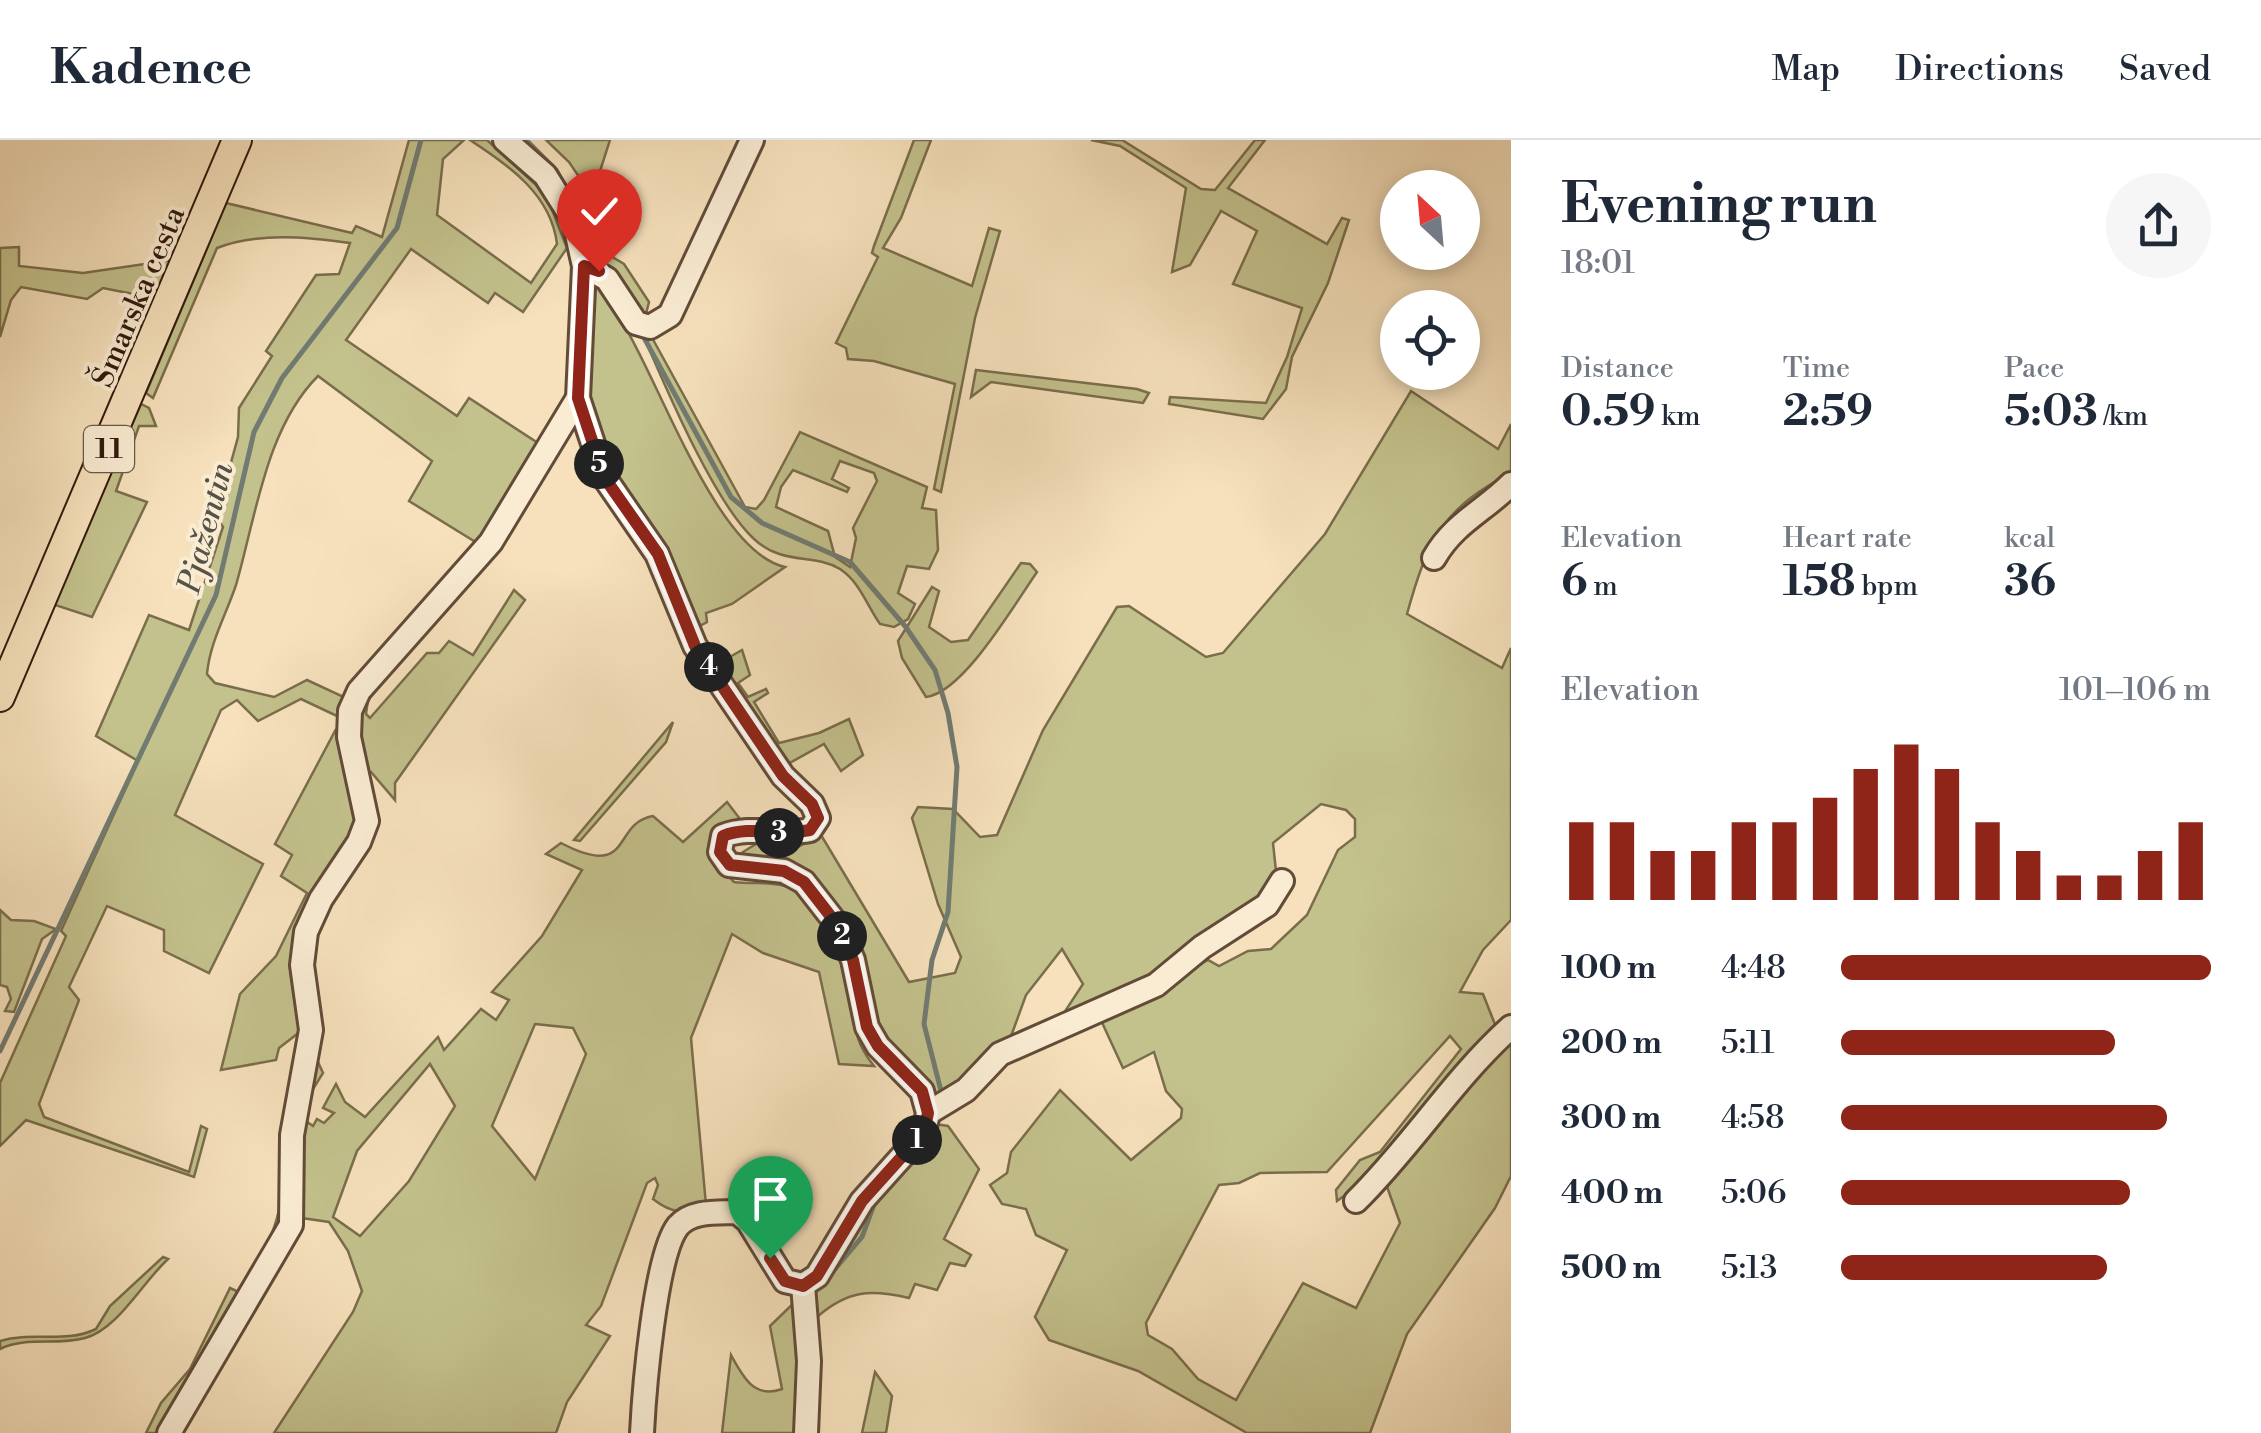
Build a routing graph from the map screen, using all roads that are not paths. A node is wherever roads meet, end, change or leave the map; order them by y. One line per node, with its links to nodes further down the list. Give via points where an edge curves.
1 (237, 140): 8 (main road, Šmarska cesta / 11)
2 (504, 140): 4 (street, via 545,176 574,221)
3 (752, 140): 4 (street, via 670,315 636,324 607,279)
4 (584, 266): 5 (street)
5 (578, 398): 11 (street, via 604,477 658,554 695,646 818,818 810,830 790,834 738,830 723,836 720,852 730,865 784,871 804,882 839,927 867,1027 922,1091); 14 (street, via 491,542 359,691 350,711 349,738 367,820 306,932 302,965 311,1030 292,1135 291,1224)
6 (1511, 484): 7 (street, via 1468,515)
7 (1434, 558)
8 (0, 697)
9 (1282, 881): 11 (street, via 1268,905 1156,985 1000,1054 966,1090)
10 (1511, 1027): 12 (street)
11 (928, 1113): 13 (street, via 924,1132 862,1201 817,1276)
12 (1356, 1201)
13 (803, 1286): 15 (street, via 785,1281 737,1212 697,1214 678,1226 645,1378); 16 (street)
14 (168, 1433)
15 (642, 1433)
16 (806, 1433)

